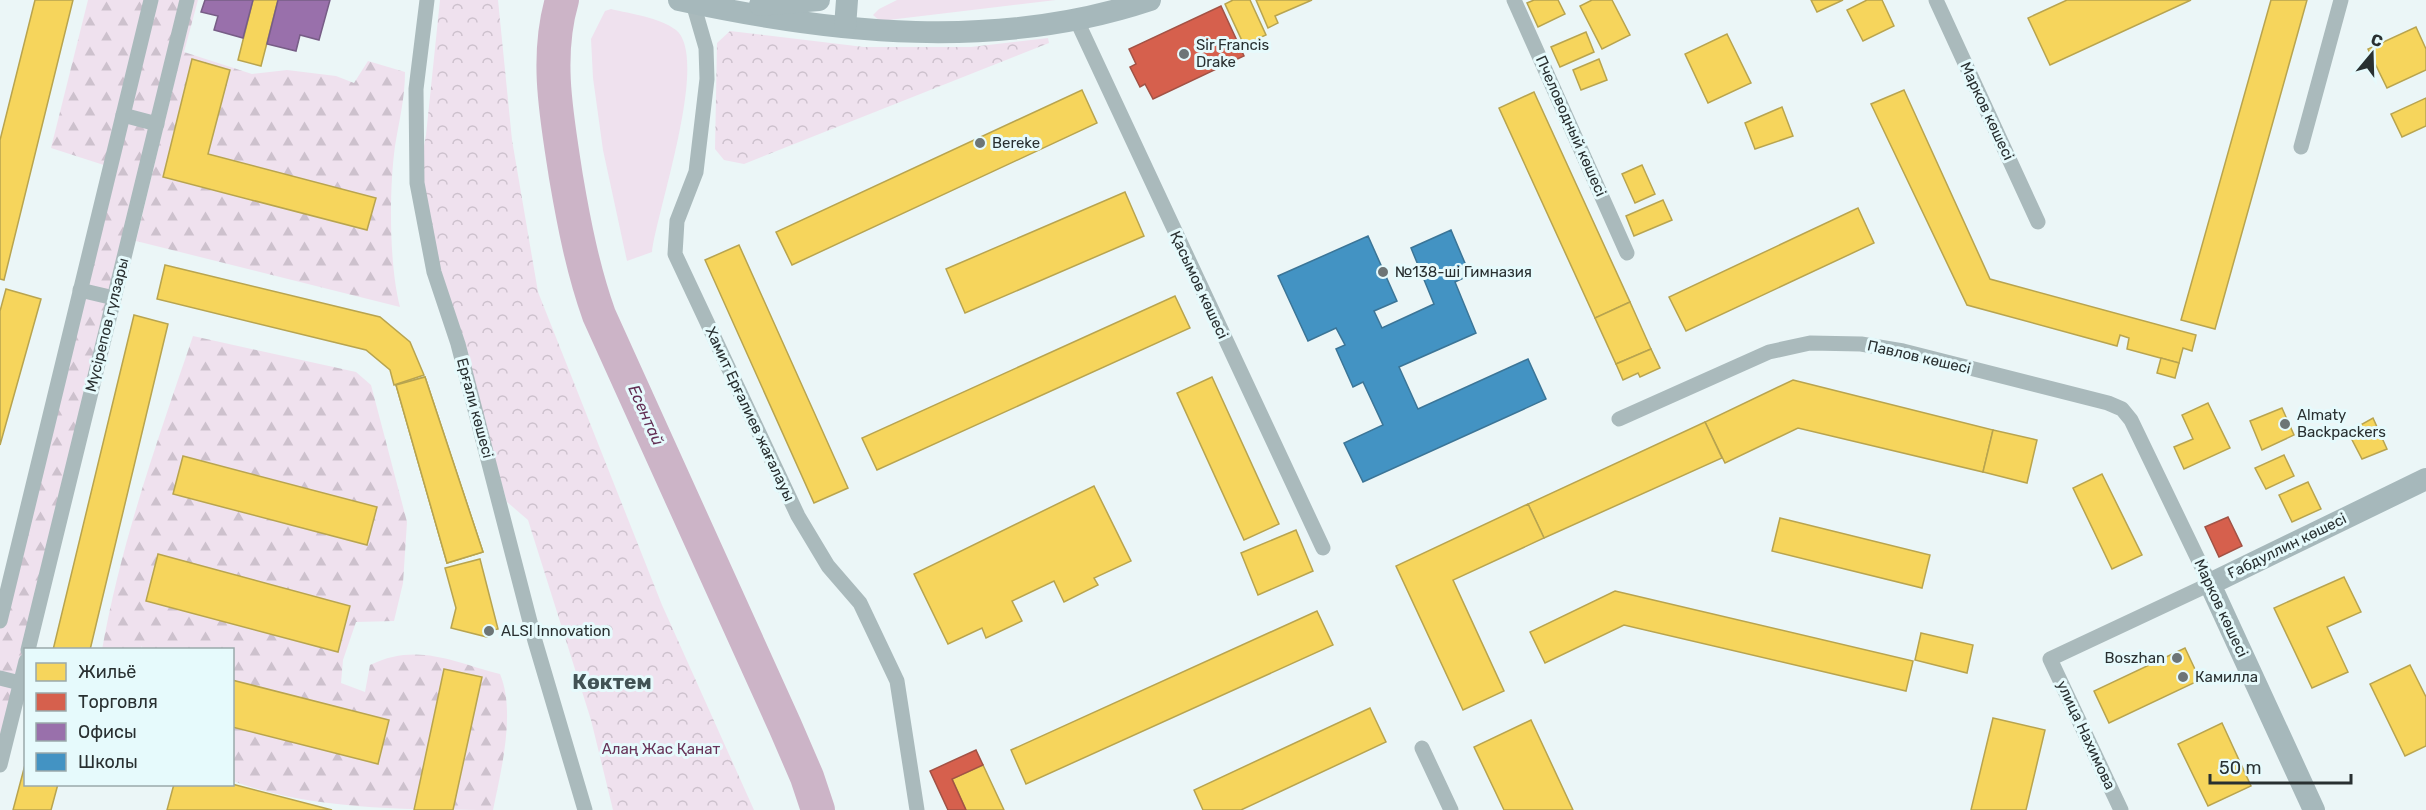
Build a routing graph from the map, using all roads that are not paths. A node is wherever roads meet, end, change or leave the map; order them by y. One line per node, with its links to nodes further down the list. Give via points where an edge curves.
1 (151, 0): 13 (street)
2 (187, 0): 14 (street, Мүсірепов гүлзары)
3 (427, 0): 33 (street, Ерғали көшесі, via 416,89 417,183 432,261)
4 (819, 0): 10 (street, via 772,5)
5 (847, 0): 12 (street)
6 (1150, 0): 11 (street)
7 (1514, 0): 17 (street, Пчеловодный көшесі)
8 (1936, 0): 16 (street, Марков көшесі)
9 (2341, 0): 15 (street)
10 (688, 1): 12 (street); 34 (street, Хамит Ерғалиев жағалауы, via 706,48 707,79 696,172 677,221 675,254 798,516 828,566 860,603 892,671 905,721)
11 (1077, 21): 12 (street, via 934,34); 23 (street, Қасымов көшесі)
12 (845, 27)
13 (123, 115): 14 (street); 18 (street)
14 (157, 124): 19 (street, Мүсірепов гүлзары)
15 (2301, 147)
16 (2038, 222)
17 (1628, 253)
18 (80, 290): 19 (street); 25 (street)
19 (114, 298): 26 (street, Мүсірепов гүлзары)
20 (2122, 409): 21 (street, Павлов көшесі, via 1903,351 1861,344 1810,343 1769,352); 24 (street, Марков көшесі, via 2131,420)
21 (1619, 419)
22 (2426, 479): 24 (street, Ғабдуллин көшесі)
23 (1323, 548)
24 (2210, 584): 27 (street, Ғабдуллин көшесі); 37 (street, Марков көшесі)
25 (0, 621)
26 (28, 648)
27 (2050, 659): 36 (street, улица Нахимова)
28 (24, 668): 30 (street)
29 (0, 678): 30 (street)
30 (20, 683): 32 (street)
31 (1422, 748): 35 (street)
32 (0, 765)
33 (585, 810)
34 (917, 810)
35 (1451, 810)
36 (2121, 810)
37 (2314, 810)

